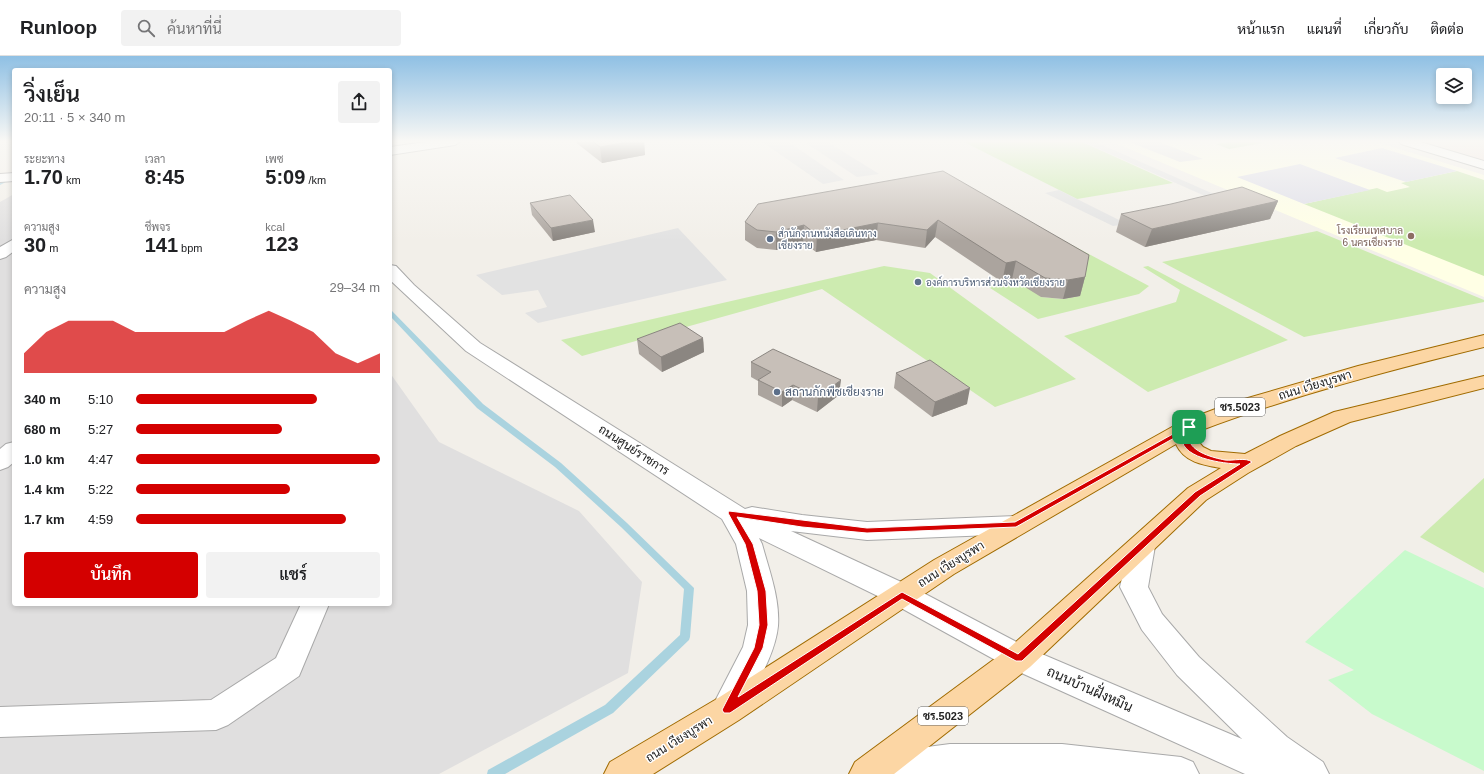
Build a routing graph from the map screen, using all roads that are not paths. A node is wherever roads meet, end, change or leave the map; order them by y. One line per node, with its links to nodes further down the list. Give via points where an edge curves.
1 (0, 178): 2 (street)
2 (12, 178)
3 (12, 245): 4 (street)
4 (0, 254)
5 (392, 272): 12 (street, ถนนศูนย์ราชการ, via 473,347)
6 (1484, 341): 8 (main road, ถนน เวียงบูรพา / ชร.5023, via 1365,370 1242,407)
7 (1484, 382): 11 (main road, ชร.5023, via 1342,417)
8 (1189, 427): 11 (main road, via 1185,437 1198,454 1225,462); 13 (main road, ถนน เวียงบูรพา / ชร.5023)
9 (12, 451): 10 (street)
10 (0, 462)
11 (1249, 462): 14 (main road, ชร.5023, via 1197,494)
12 (731, 513): 13 (street, via 867,531); 15 (street, ถนนศูนย์ราชการ); 18 (street, via 749,544 761,591 763,625 758,648)
13 (1016, 525): 15 (main road, ถนน เวียงบูรพา / ชร.5023)
14 (1142, 546): 17 (main road, ชร.5023); 24 (street, via 1134,587 1152,622 1188,666 1275,748)
15 (902, 595): 17 (street, ถนนบ้านฝั่งหมิน); 18 (main road, ถนน เวียงบูรพา / ชร.5023)
16 (314, 606): 19 (street, via 288,667 216,715)
17 (1019, 658): 20 (main road, ชร.5023); 23 (street, ถนนบ้านฝั่งหมิน)
18 (727, 710): 21 (main road, ถนน เวียงบูรพา / ชร.5023)
19 (0, 722)
20 (869, 773): 22 (street, via 950,760 1062,760)
21 (622, 774)
22 (1181, 774)
23 (1284, 774)
24 (1310, 774)

